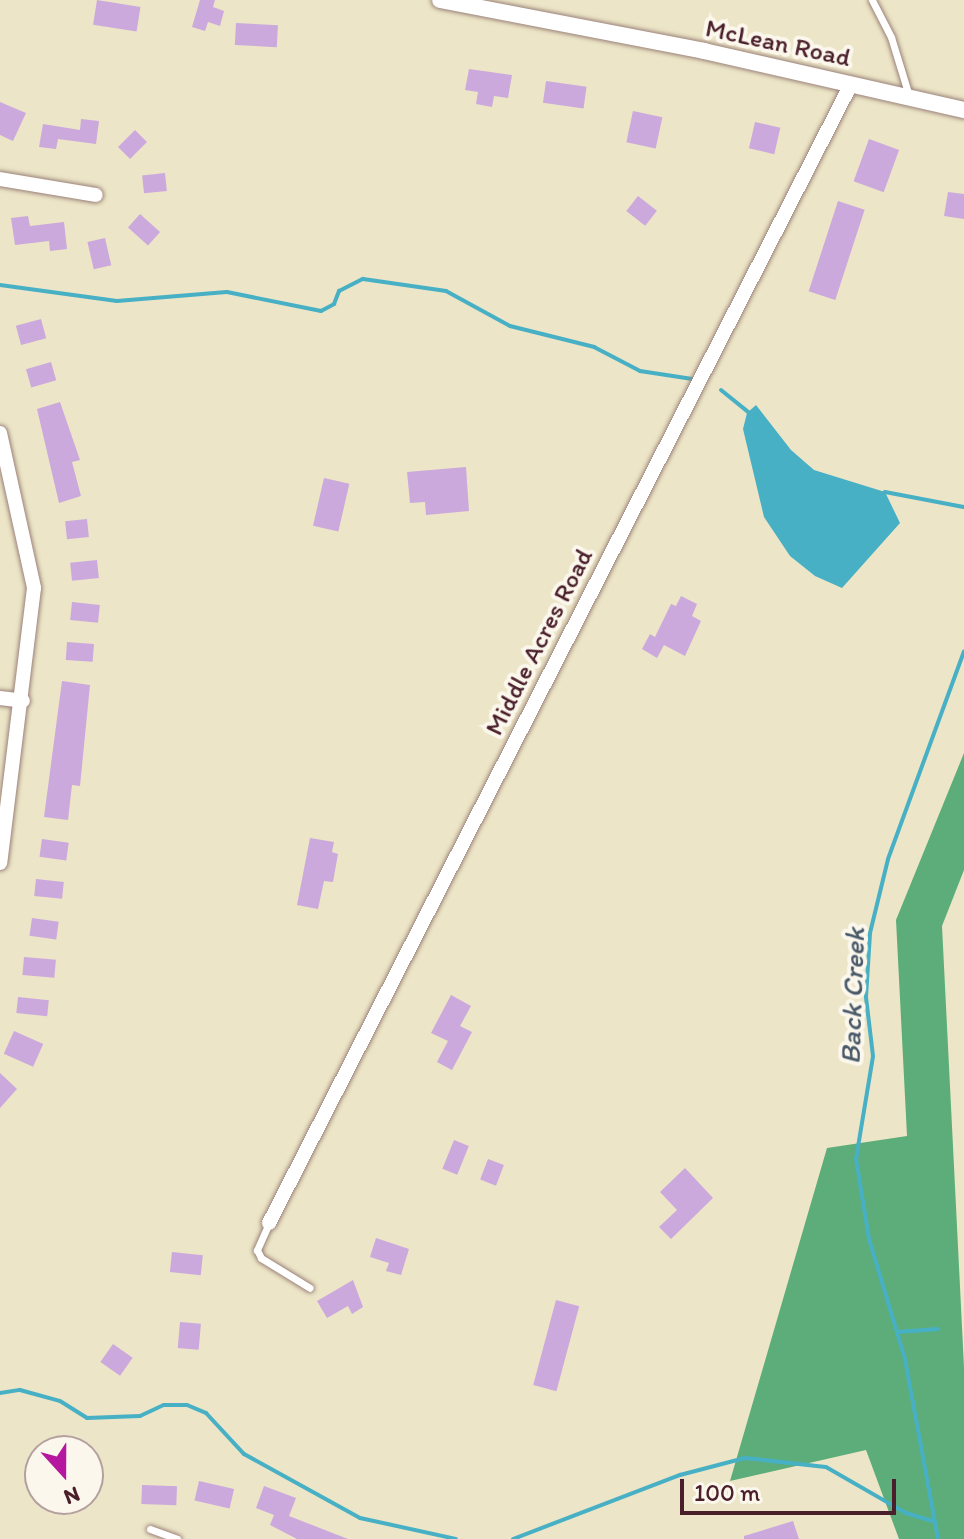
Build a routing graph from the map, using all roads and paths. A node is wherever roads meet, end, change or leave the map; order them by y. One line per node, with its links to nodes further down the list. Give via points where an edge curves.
1 (440, 0): 3 (street, McLean Road)
2 (872, 0): 4 (lane, via 891,37)
3 (851, 84): 4 (street, McLean Road); 12 (street, Middle Acres Road)
4 (910, 98): 5 (street, McLean Road)
5 (964, 110)
6 (0, 179): 7 (street)
7 (96, 195)
8 (0, 433): 10 (street, via 32,562 33,614)
9 (0, 698): 10 (street)
10 (23, 701): 11 (street)
11 (0, 863)
12 (269, 1223): 13 (lane, via 257,1250 261,1258)
13 (310, 1288)
14 (150, 1529): 15 (lane)
15 (177, 1539)

